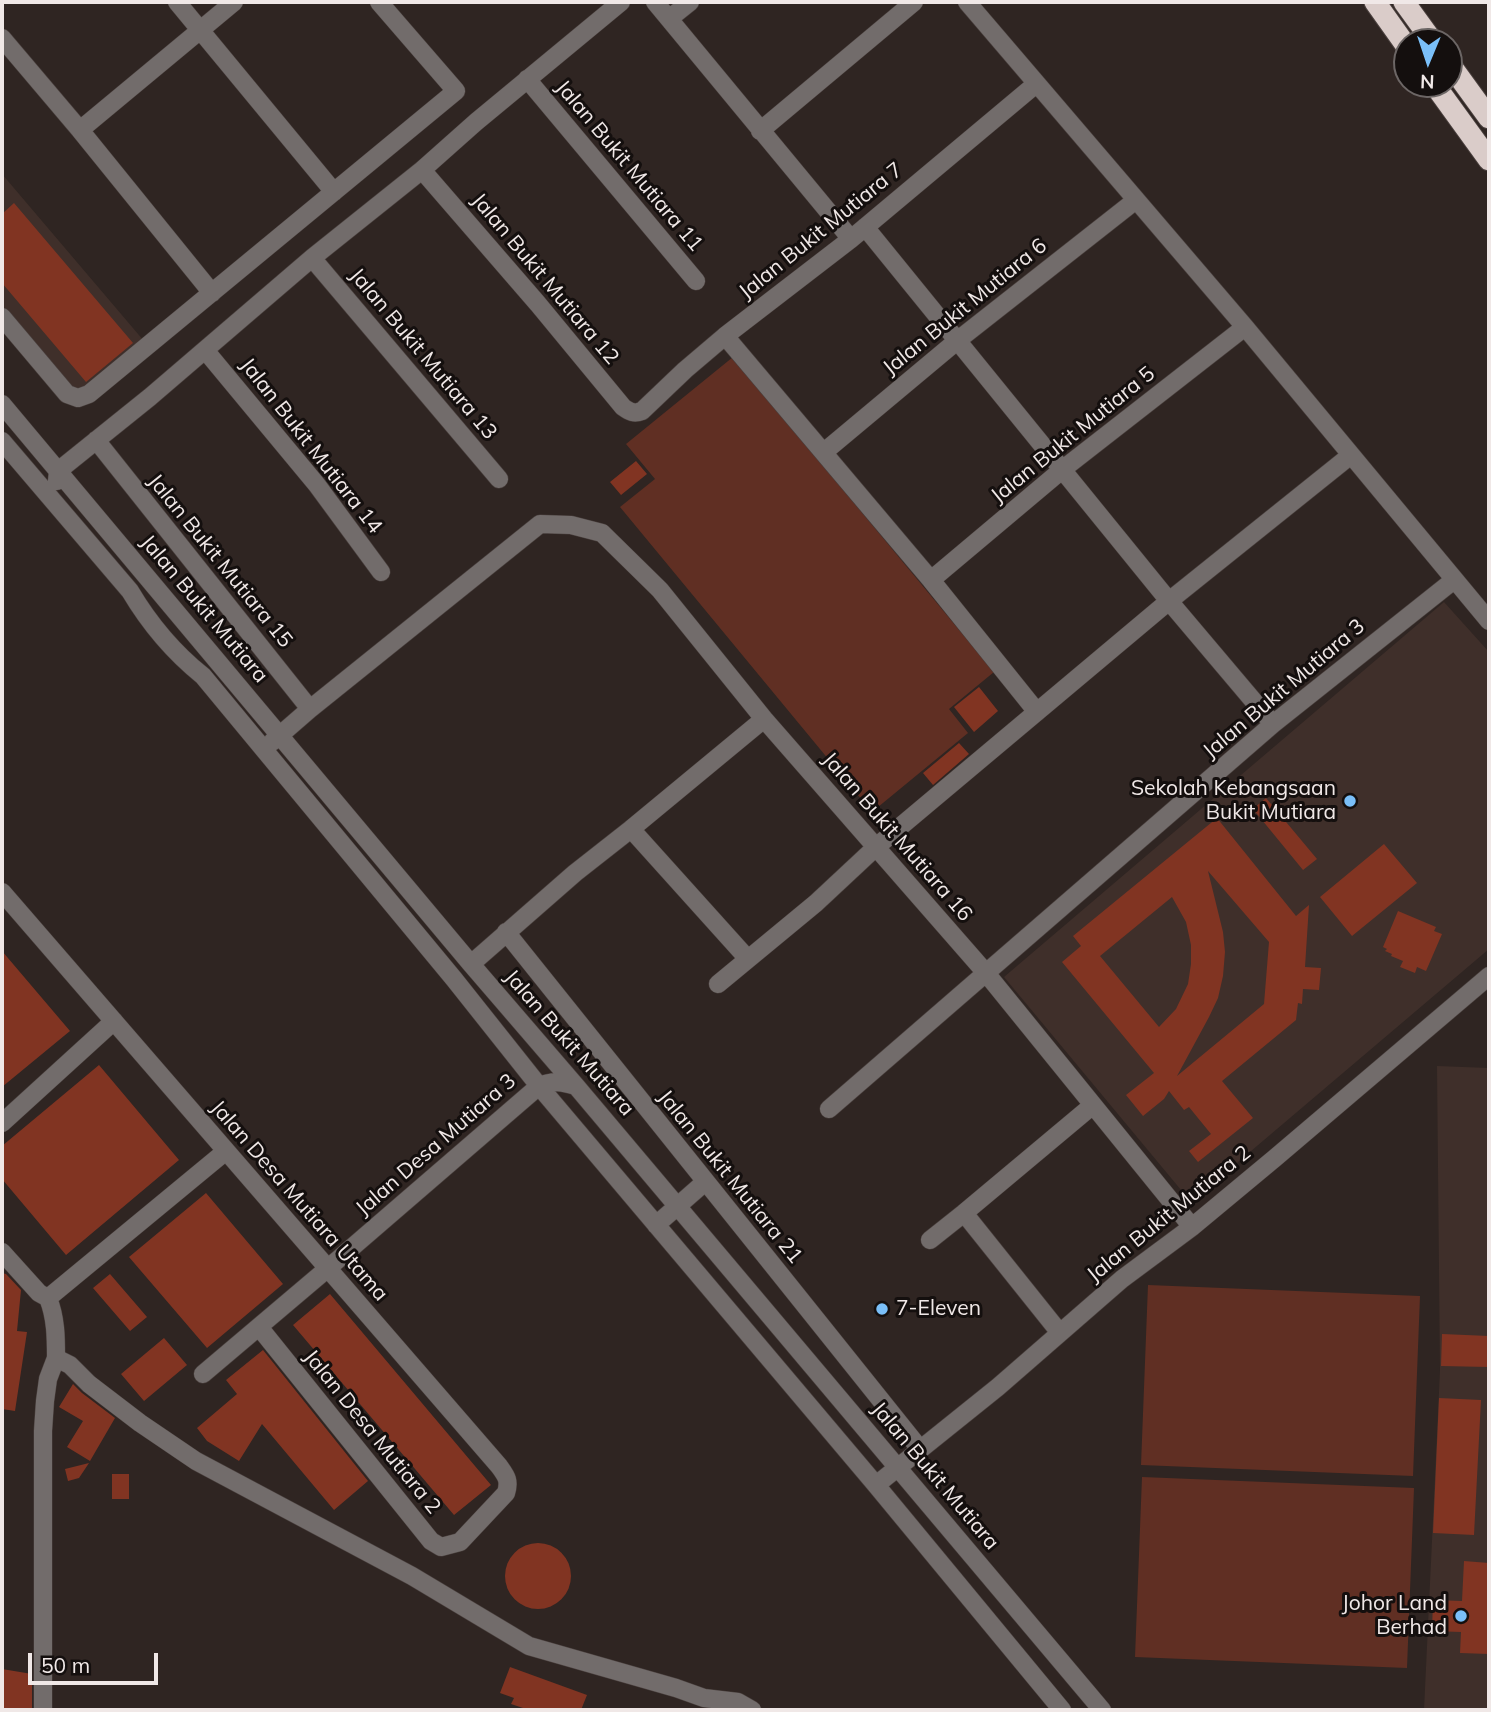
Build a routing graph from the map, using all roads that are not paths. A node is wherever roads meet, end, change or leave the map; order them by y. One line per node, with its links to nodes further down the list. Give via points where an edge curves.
1 (177, 2): 14 (street)
2 (234, 2): 14 (street)
3 (379, 2): 25 (street, via 456,91)
4 (621, 2): 16 (street)
5 (655, 2): 11 (street)
6 (690, 2): 11 (street)
7 (914, 2): 22 (street)
8 (967, 2): 18 (street)
9 (1374, 2): 12 (highway)
10 (1404, 2): 13 (highway)
11 (670, 18): 22 (street)
12 (1393, 28)
13 (1423, 28)
14 (201, 29): 21 (street); 25 (street)
15 (2, 38): 21 (street)
16 (527, 79): 24 (street); 30 (street, Jalan Bukit Mutiara 11)
17 (1463, 82): 20 (highway)
18 (1036, 84): 26 (street); 27 (street, Jalan Bukit Mutiara 7)
19 (1444, 98): 23 (highway)
20 (1489, 118)
21 (80, 130): 31 (street)
22 (760, 131): 28 (street)
23 (1489, 160)
24 (422, 170): 29 (street); 38 (street, Jalan Bukit Mutiara 12, via 622,407)
25 (334, 192): 31 (street)
26 (1136, 200): 33 (street); 35 (street, Jalan Bukit Mutiara 6)
27 (865, 227): 28 (street, Jalan Bukit Mutiara 7); 35 (street)
28 (850, 239): 34 (street, Jalan Bukit Mutiara 7)
29 (312, 258): 36 (street); 45 (street, Jalan Bukit Mutiara 13)
30 (696, 281)
31 (212, 293): 32 (street, via 89,394 78,398 67,394)
32 (2, 317)
33 (1245, 327): 42 (street); 43 (street, Jalan Bukit Mutiara 5)
34 (725, 336): 38 (street, Jalan Bukit Mutiara 7); 41 (street)
35 (958, 340): 41 (street, Jalan Bukit Mutiara 6); 43 (street)
36 (205, 350): 39 (street); 47 (street, Jalan Bukit Mutiara 14, via 317,485)
37 (2, 404): 44 (street, Jalan Bukit Mutiara)
38 (636, 413)
39 (96, 440): 44 (street); 52 (street, Jalan Bukit Mutiara 15)
40 (5, 445): 44 (street, via 28,464); 46 (street, Jalan Bukit Mutiara)
41 (824, 452): 48 (street)
42 (1351, 454): 49 (street); 50 (street)
43 (1063, 469): 48 (street, Jalan Bukit Mutiara 5); 50 (street)
44 (58, 471): 46 (street, via 57,496); 56 (street, Jalan Bukit Mutiara)
45 (499, 479)
46 (71, 523): 57 (street, Jalan Bukit Mutiara, via 130,591 146,617)
47 (380, 572)
48 (931, 580): 53 (street)
49 (1454, 580): 51 (street); 55 (street, Jalan Bukit Mutiara 3)
50 (1169, 601): 53 (street); 55 (street)
51 (1489, 621)
52 (310, 709): 54 (street, Jalan Bukit Mutiara 16, via 540,524 602,533 660,590); 56 (street)
53 (1037, 712): 59 (street)
54 (764, 719): 58 (street); 59 (street, Jalan Bukit Mutiara 16)
55 (1273, 724): 64 (street, Jalan Bukit Mutiara 3)
56 (280, 735): 57 (street); 63 (street, Jalan Bukit Mutiara)
57 (264, 749): 69 (street, Jalan Bukit Mutiara)
58 (631, 829): 61 (street); 62 (street)
59 (876, 847): 62 (street); 64 (street, Jalan Bukit Mutiara 16)
60 (4, 900): 67 (street, Jalan Desa Mutiara Utama)
61 (506, 932): 63 (street); 75 (street, Jalan Bukit Mutiara 21)
62 (748, 959): 66 (street)
63 (471, 964): 68 (street, Jalan Bukit Mutiara)
64 (986, 973): 71 (street, Jalan Bukit Mutiara 16); 72 (street, Jalan Bukit Mutiara 3)
65 (1489, 976): 79 (street, Jalan Bukit Mutiara 2)
66 (718, 984)
67 (114, 1021): 73 (street); 74 (street, Jalan Desa Mutiara Utama)
68 (538, 1042): 69 (street, via 543,1057); 70 (street, Jalan Bukit Mutiara)
69 (539, 1086): 70 (street, via 550,1081); 78 (street, Jalan Bukit Mutiara); 82 (street, Jalan Desa Mutiara 3)
70 (576, 1086): 76 (street, Jalan Bukit Mutiara)
71 (1093, 1105): 77 (street); 79 (street, Jalan Bukit Mutiara 16)
72 (829, 1109)
73 (2, 1123)
74 (226, 1151): 82 (street, Jalan Desa Mutiara Utama); 83 (street)
75 (705, 1182): 76 (street); 88 (street, Jalan Bukit Mutiara 21)
76 (677, 1205): 78 (street); 89 (street, Jalan Bukit Mutiara)
77 (964, 1213): 80 (street); 85 (street)
78 (656, 1225): 90 (street, Jalan Bukit Mutiara)
79 (1192, 1227): 85 (street, Jalan Bukit Mutiara 2)
80 (930, 1240)
81 (2, 1252): 83 (street)
82 (327, 1269): 84 (street, Jalan Desa Mutiara 3); 91 (street, Jalan Desa Mutiara Utama, via 506,1476 506,1493)
83 (48, 1298): 86 (street, via 57,1330)
84 (259, 1327): 87 (street, Jalan Desa Mutiara 3); 91 (street, Jalan Desa Mutiara 2, via 431,1541 441,1547)
85 (1060, 1333): 88 (street, Jalan Bukit Mutiara 2)
86 (56, 1358): 92 (street, via 48,1379 44,1421); 93 (street, via 196,1461 412,1576 529,1646 704,1698 738,1702)
87 (203, 1374)
88 (920, 1450): 89 (street, Jalan Bukit Mutiara 2)
89 (898, 1466): 90 (street, Jalan Bukit Mutiara 2); 95 (street, Jalan Bukit Mutiara)
90 (876, 1485): 94 (street, Jalan Bukit Mutiara)
91 (460, 1542)
92 (43, 1710)
93 (752, 1710)
94 (1062, 1710)
95 (1102, 1710)

